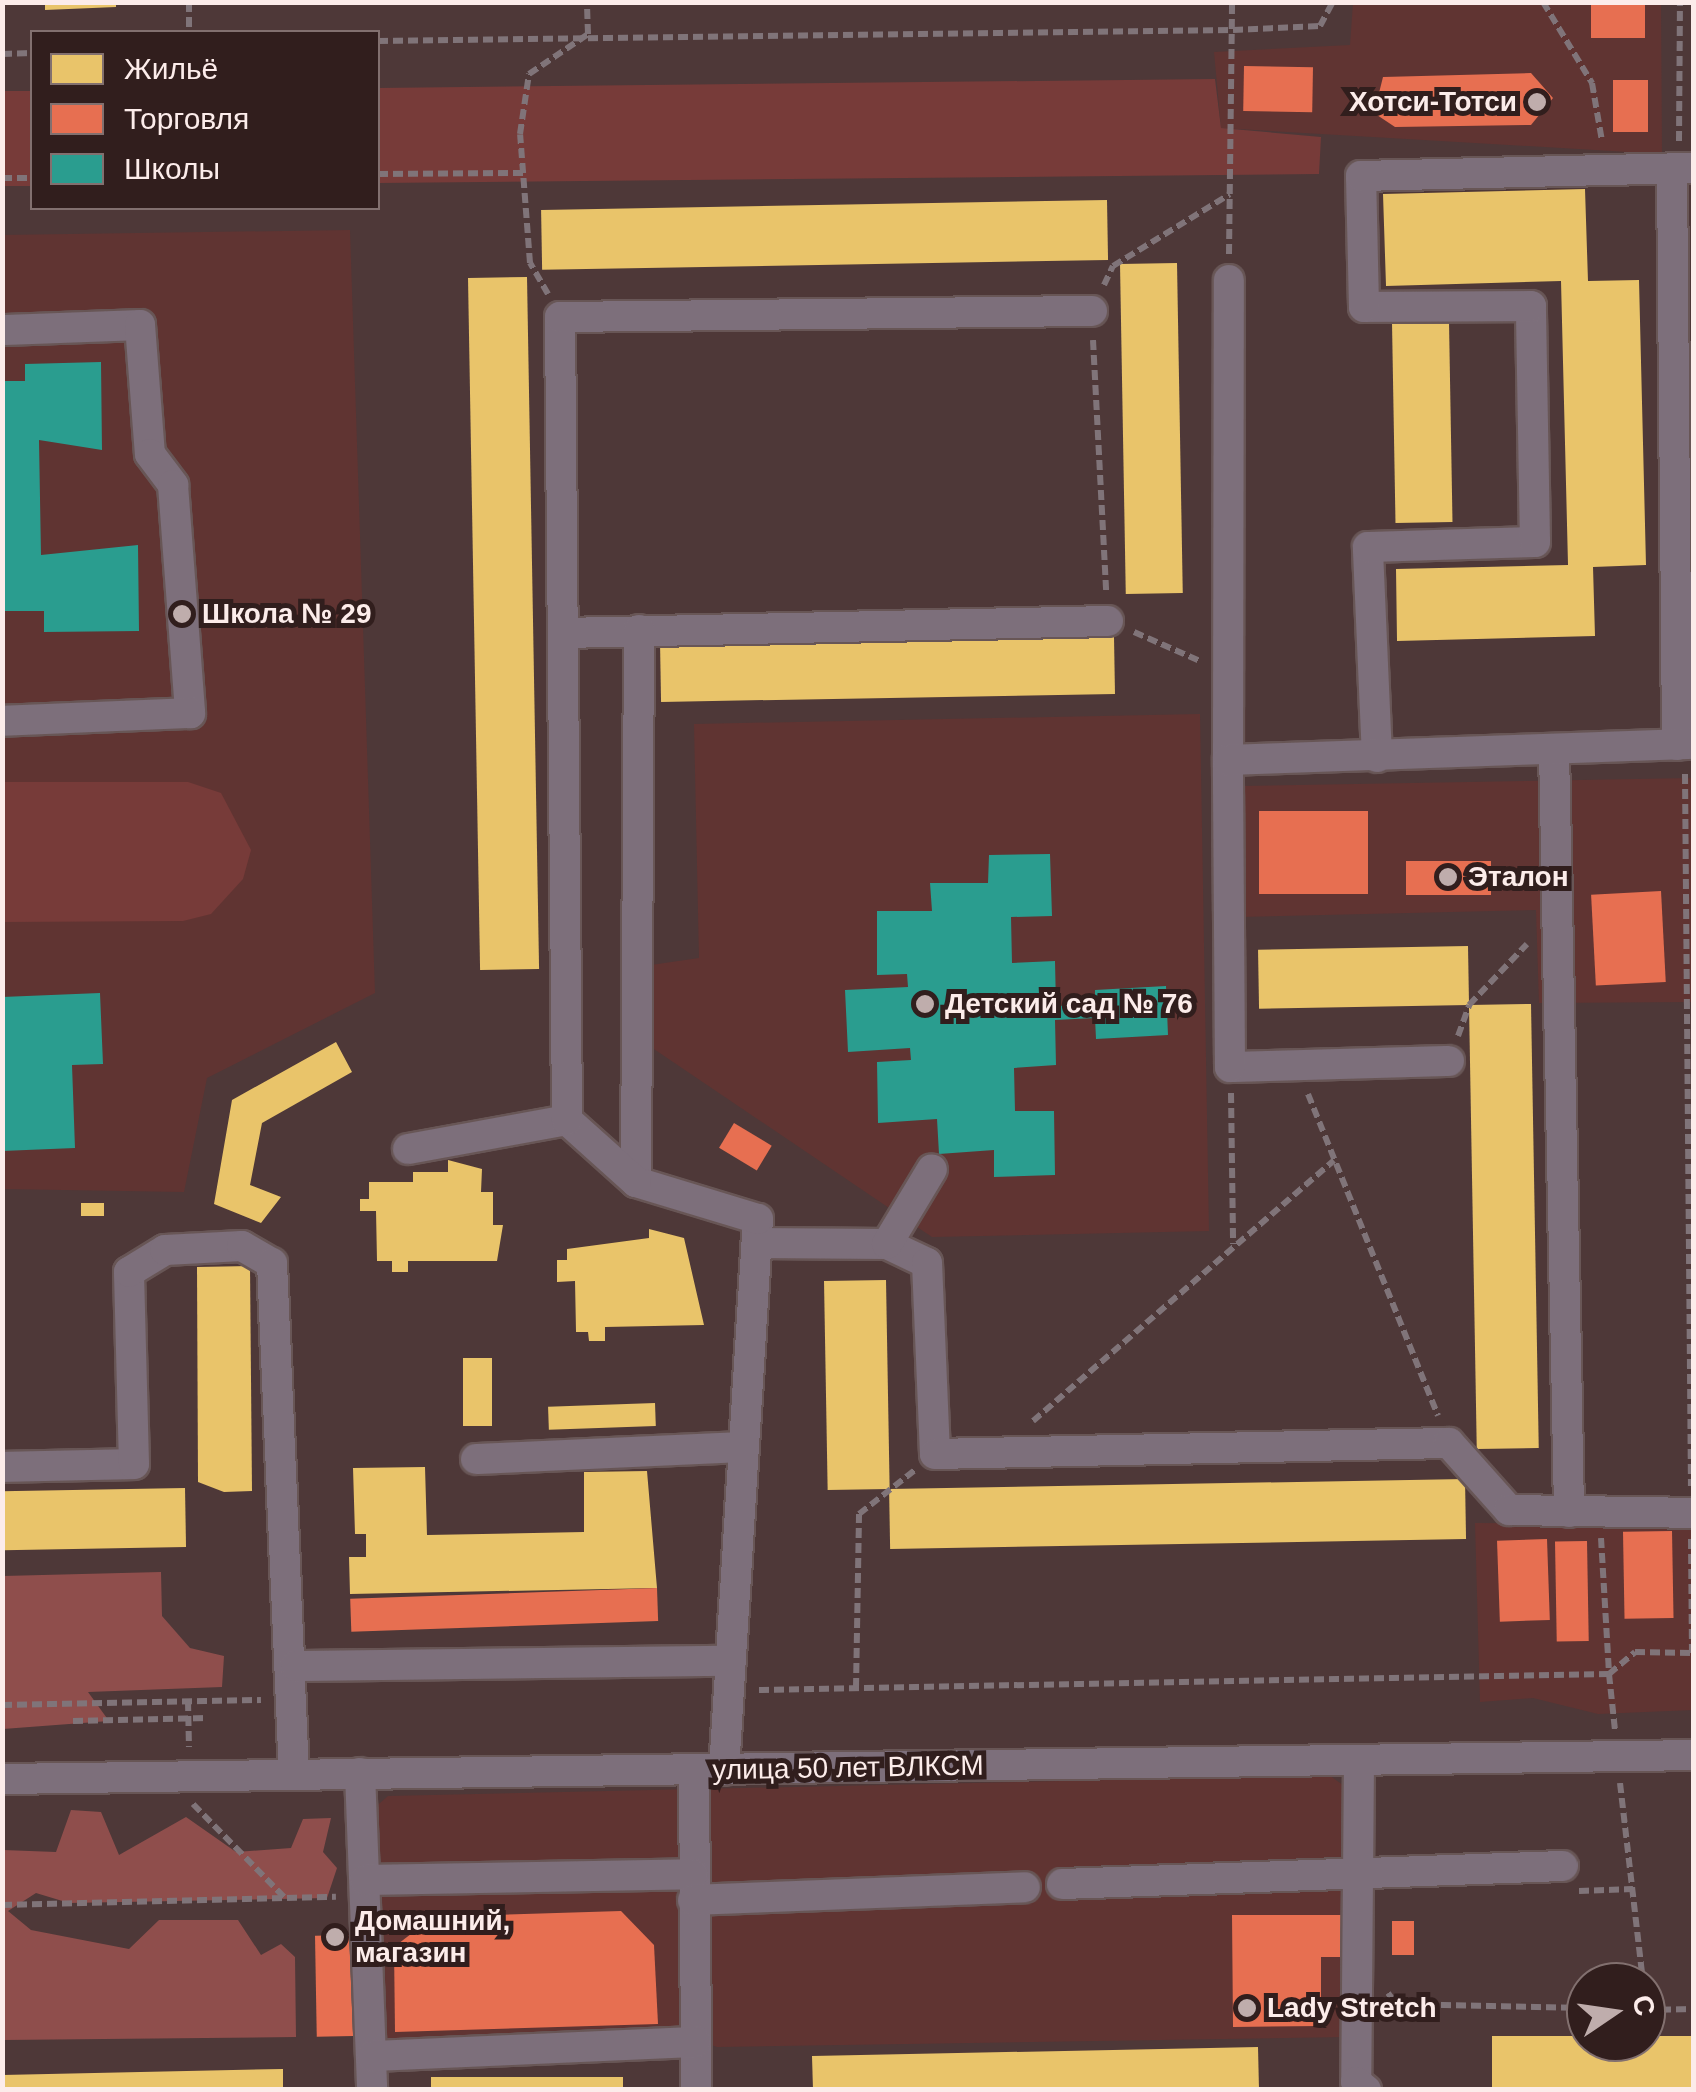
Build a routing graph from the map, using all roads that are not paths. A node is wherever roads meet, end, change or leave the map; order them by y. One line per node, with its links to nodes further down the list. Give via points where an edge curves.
1 (1682, 168): 9 (street); 11 (street, via 1362,176 1364,307 1531,306 1534,542 1368,547)
2 (1229, 280): 12 (street)
3 (1092, 311): 7 (street, via 560,317)
4 (2, 330): 8 (street, via 140,324 150,454 173,485 190,713)
5 (1108, 621): 6 (street)
6 (639, 630): 7 (street); 17 (street)
7 (564, 634): 14 (street)
8 (2, 721)
9 (1685, 745): 10 (street)
10 (1554, 750): 11 (street); 23 (street)
11 (1377, 757): 12 (street)
12 (1228, 760): 13 (street, via 1230,1066)
13 (1449, 1060)
14 (566, 1120): 15 (street); 17 (street)
15 (408, 1149)
16 (932, 1169): 19 (street)
17 (636, 1182): 18 (street, via 758,1219)
18 (757, 1243): 19 (street); 20 (street)
19 (887, 1244): 23 (street, via 926,1264 935,1454 1449,1443 1509,1510)
20 (744, 1447): 21 (street); 26 (street)
21 (476, 1459)
22 (2, 1467): 25 (street, via 134,1464 129,1272 165,1250 242,1246 272,1264)
23 (1569, 1512): 24 (street)
24 (1692, 1513)
25 (296, 1666): 26 (street); 31 (street)
26 (730, 1676): 29 (street)
27 (1694, 1756): 28 (street, улица 50 лет ВЛКСМ)
28 (1360, 1762): 29 (street, улица 50 лет ВЛКСМ); 34 (street)
29 (709, 1770): 30 (street, улица 50 лет ВЛКСМ); 37 (street)
30 (360, 1772): 31 (street, улица 50 лет ВЛКСМ); 35 (street)
31 (294, 1774): 32 (street, улица 50 лет ВЛКСМ)
32 (2, 1778)
33 (1563, 1866): 34 (street)
34 (1364, 1878): 36 (street); 41 (street)
35 (365, 1880): 37 (street); 40 (street)
36 (1062, 1884)
37 (693, 1887): 38 (street); 39 (street)
38 (1024, 1888)
39 (696, 2042): 40 (street); 43 (street)
40 (372, 2056): 42 (street)
41 (1355, 2087)
42 (372, 2090)
43 (696, 2090)

